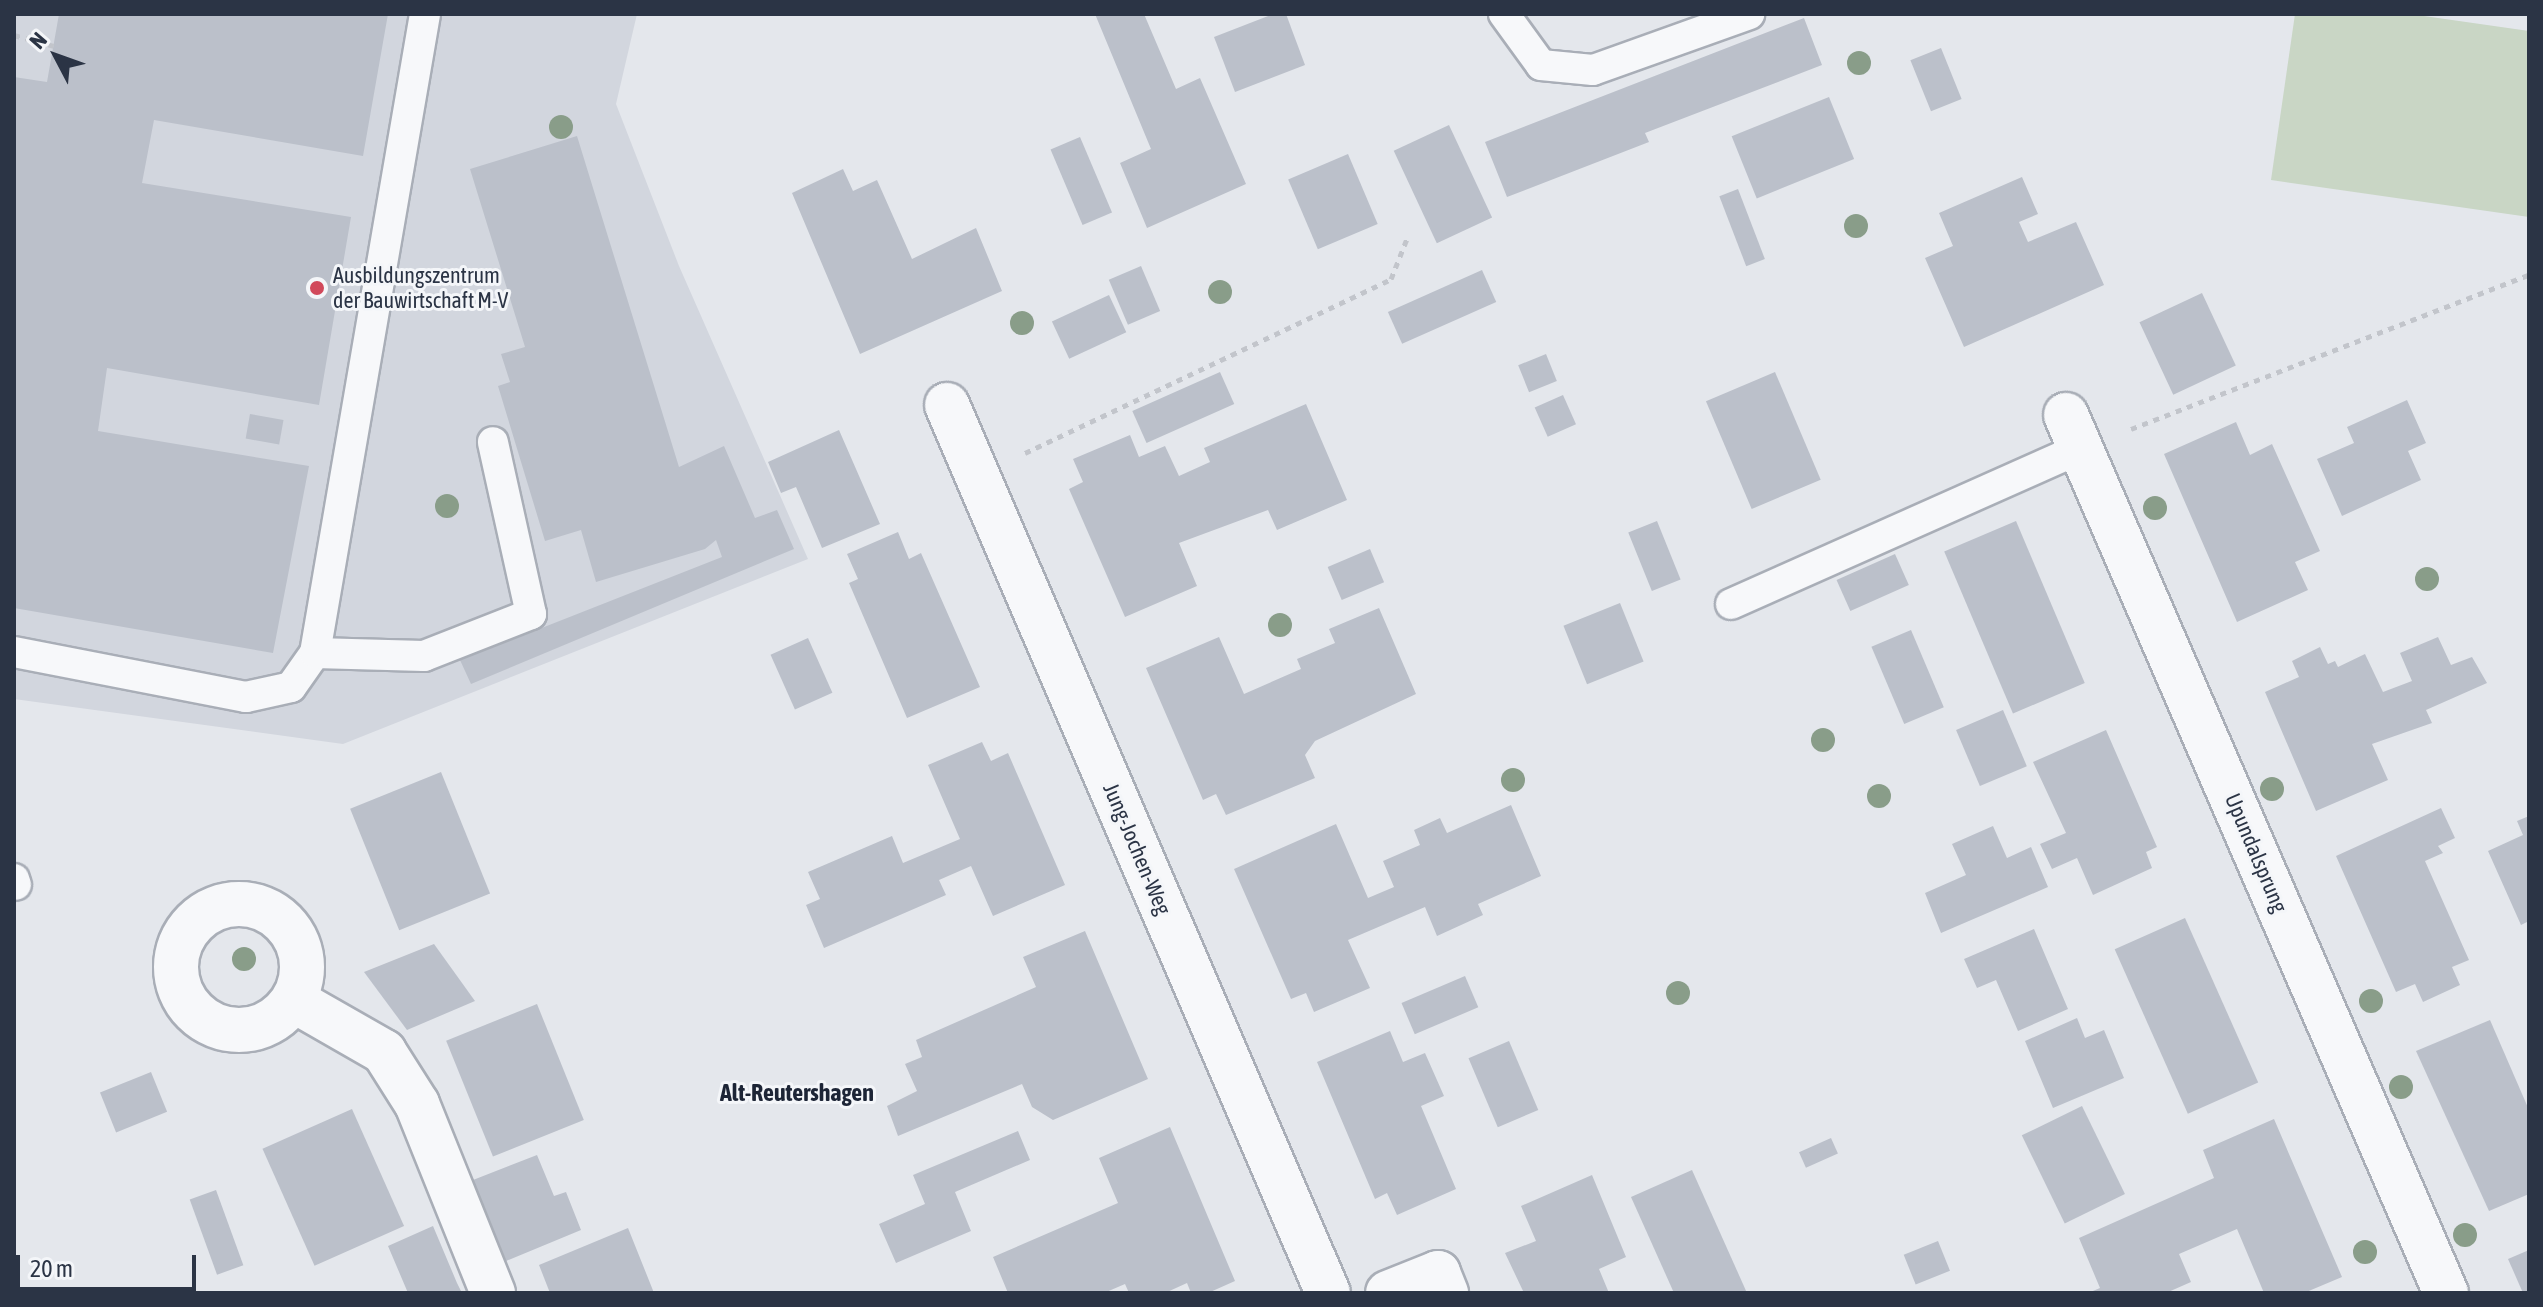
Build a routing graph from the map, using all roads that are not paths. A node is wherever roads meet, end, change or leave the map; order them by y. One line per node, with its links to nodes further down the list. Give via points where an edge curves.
1 (425, 14): 9 (lane)
2 (1504, 14): 3 (lane, via 1541,65 1593,70)
3 (1749, 14)
4 (947, 405): 12 (street, Jung-Jochen-Weg)
5 (2074, 431): 7 (lane); 15 (street, Upundalsprung)
6 (493, 442): 9 (lane, via 531,614 424,656)
7 (1731, 604)
8 (14, 652): 9 (lane, via 246,697 291,687)
9 (315, 653)
10 (295, 1001): 11 (street, via 384,1052 417,1104)
11 (493, 1293)
12 (1328, 1293)
13 (1388, 1293): 14 (street, via 1438,1273)
14 (1446, 1293)
15 (2446, 1293)

